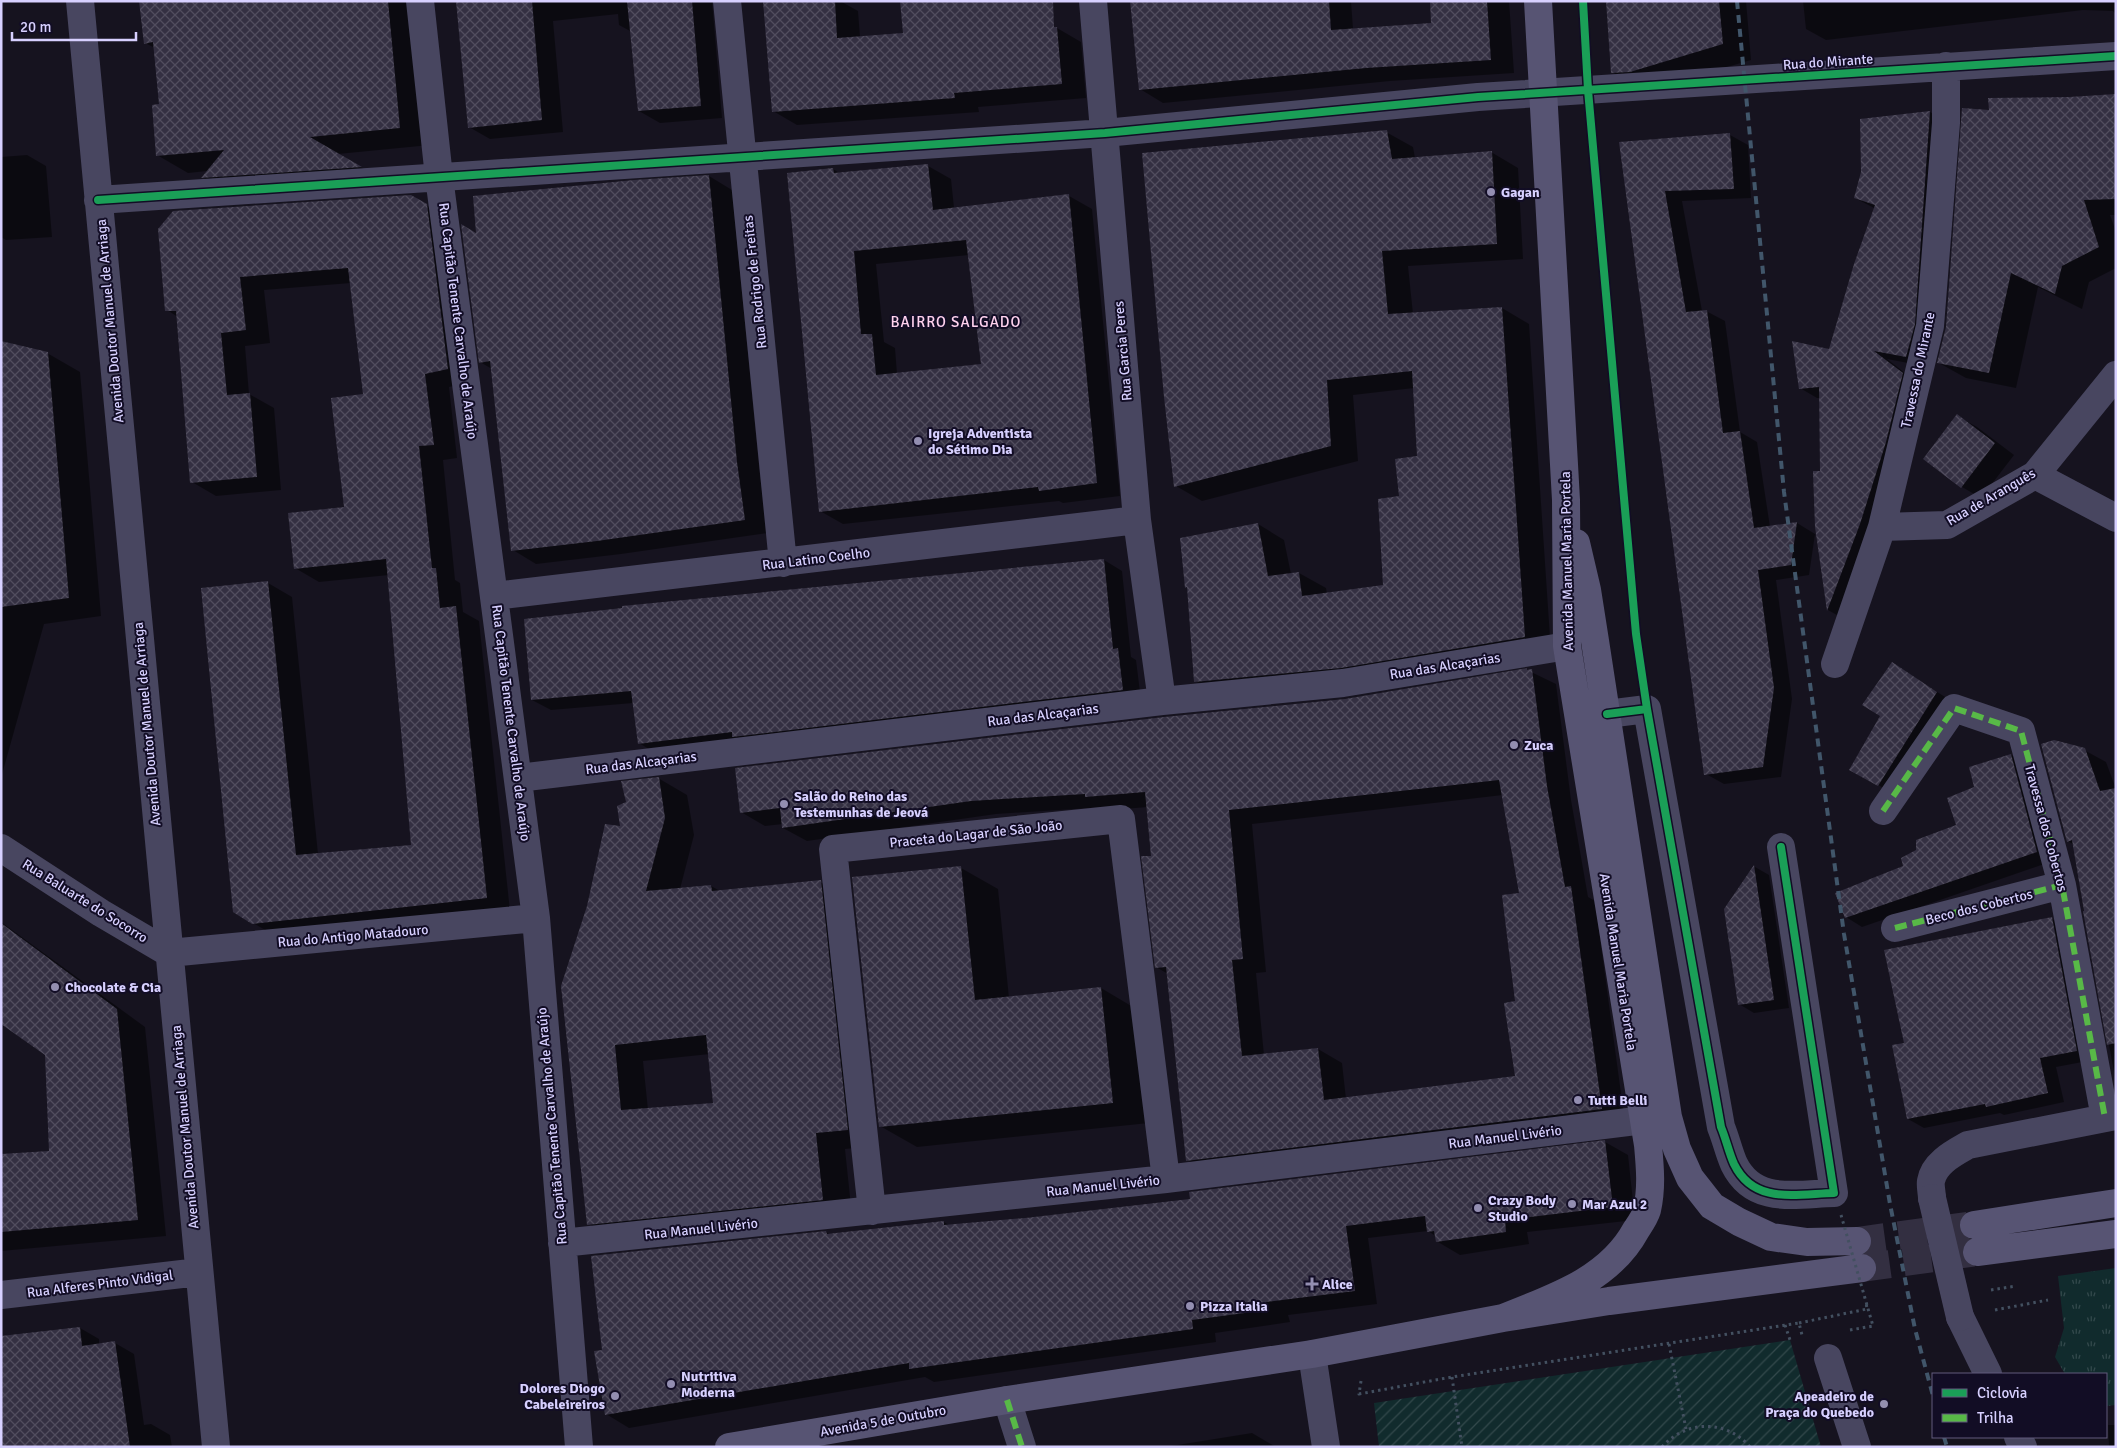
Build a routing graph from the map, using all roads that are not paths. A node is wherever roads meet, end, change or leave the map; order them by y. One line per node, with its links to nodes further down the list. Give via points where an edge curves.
1 (80, 1): 12 (street, Avenida Doutor Manuel de Arriaga)
2 (420, 1): 11 (street, Rua Capitão Tenente Carvalho de Araújo)
3 (728, 1): 10 (street, Rua Rodrigo de Freitas)
4 (1093, 1): 9 (street, Rua Garcia Peres)
5 (1538, 1): 8 (main road, Avenida Manuel Maria Portela)
6 (2116, 56): 7 (street, Rua do Mirante)
7 (1946, 66): 8 (street, Rua do Mirante); 18 (street, Travessa do Mirante, via 1946,124 1930,326)
8 (1542, 93): 9 (street, Rua do Mirante); 15 (main road, Avenida Manuel Maria Portela)
9 (1105, 134): 10 (street, Rua do Mirante); 17 (street, Rua Garcia Peres)
10 (743, 158): 11 (street, Rua do Mirante); 19 (street, Rua Rodrigo de Freitas)
11 (439, 177): 12 (street, Rua do Mirante); 20 (street, Rua Capitão Tenente Carvalho de Araújo)
12 (98, 200): 32 (street, Avenida Doutor Manuel de Arriaga)
13 (2116, 375): 14 (street, Rua de Aranguês)
14 (2036, 475): 16 (street); 18 (street, Rua de Aranguês, via 1947,525)
15 (1566, 500): 21 (main road, Avenida Manuel Maria Portela); 24 (main road, via 1587,590)
16 (2116, 518)
17 (1137, 520): 19 (street, Rua Latino Coelho); 23 (street, Rua Garcia Peres)
18 (1882, 527): 22 (street, Travessa do Mirante)
19 (783, 563): 20 (street, Rua Latino Coelho)
20 (494, 596): 25 (street, Rua Capitão Tenente Carvalho de Araújo)
21 (1567, 646): 23 (street, Rua das Alcaçarias, via 1343,683); 34 (main road, Avenida Manuel Maria Portela)
22 (1835, 664)
23 (1162, 701): 25 (street, Rua das Alcaçarias)
24 (1607, 714): 27 (street, via 1647,709 1721,1127 1735,1165 1752,1187 1768,1194 1834,1193); 40 (main road, via 1668,1117 1690,1178 1712,1206 1771,1237 1807,1242)
25 (518, 778): 30 (street, Rua Capitão Tenente Carvalho de Araújo)
26 (1883, 811): 29 (street, Travessa dos Cobertos, via 1954,708 2021,731)
27 (1781, 847)
28 (1, 848): 32 (street, Rua Baluarte do Socorro)
29 (2062, 885): 31 (street, Beco dos Cobertos); 33 (street, Travessa dos Cobertos)
30 (536, 918): 32 (street, Rua do Antigo Matadouro); 41 (street, Rua Capitão Tenente Carvalho de Araújo)
31 (1895, 928)
32 (169, 953): 43 (street, Avenida Doutor Manuel de Arriaga)
33 (2111, 1117): 49 (street, bridge, via 1968,1145 1949,1156 1931,1181 1932,1198 1960,1317)
34 (1646, 1133): 35 (street, Rua Manuel Livério); 46 (main road, Avenida Manuel Maria Portela, via 1651,1184 1646,1212 1617,1258 1587,1280 1555,1297)
35 (1166, 1179): 37 (street, Rua Manuel Livério); 37 (street, Praceta do Lagar de São João, via 1121,819 832,849)
36 (2116, 1203): 38 (main road)
37 (872, 1211): 41 (street, Rua Manuel Livério)
38 (1974, 1226)
39 (2116, 1234): 42 (main road)
40 (1857, 1240)
41 (562, 1243): 52 (street, Rua Capitão Tenente Carvalho de Araújo)
42 (1977, 1252)
43 (199, 1272): 45 (street, Rua Alferes Pinto Vidigal); 51 (street, Avenida Doutor Manuel de Arriaga)
44 (1863, 1280): 46 (main road, via 1609,1301)
45 (1, 1295)
46 (1503, 1318): 47 (main road, Avenida 5 de Outubro)
47 (1312, 1354): 50 (main road, Avenida 5 de Outubro); 55 (street)
48 (1828, 1358): 56 (street)
49 (1988, 1373)
50 (1007, 1400): 53 (main road, Avenida 5 de Outubro); 54 (street)
51 (216, 1447)
52 (579, 1447)
53 (729, 1447)
54 (1022, 1447)
55 (1326, 1447)
56 (1857, 1447)

